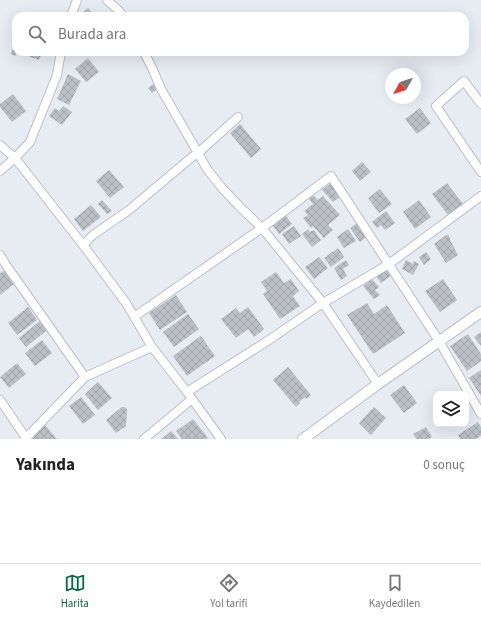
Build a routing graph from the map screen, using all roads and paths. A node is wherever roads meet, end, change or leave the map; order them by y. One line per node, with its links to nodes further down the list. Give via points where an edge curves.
1 (77, 0): 3 (street)
2 (107, 0): 4 (street)
3 (72, 12)
4 (120, 12)
5 (60, 56): 11 (street, via 57,74 30,142)
6 (146, 56): 10 (street, via 161,89)
7 (481, 104): 13 (street, via 464,80 436,106)
8 (238, 117): 10 (street)
9 (0, 145): 11 (street)
10 (198, 153): 15 (street, via 222,188); 16 (street)
11 (15, 158): 12 (street); 16 (street)
12 (0, 171)
13 (481, 172)
14 (481, 196): 18 (street)
15 (262, 228): 18 (street, via 331,176); 19 (street); 21 (street)
16 (83, 245): 21 (street)
17 (0, 254): 24 (street)
18 (389, 264): 19 (street); 22 (street)
19 (323, 303): 25 (street); 26 (street)
20 (481, 312): 22 (street)
21 (134, 317): 23 (street)
22 (439, 341): 25 (street); 28 (street)
23 (152, 347): 24 (street); 26 (street)
24 (85, 377): 29 (street)
25 (378, 384): 32 (street)
26 (190, 396): 30 (street); 31 (street)
27 (0, 400): 29 (street)
28 (481, 414)
29 (26, 438)
30 (144, 439)
31 (221, 439)
32 (303, 439)

